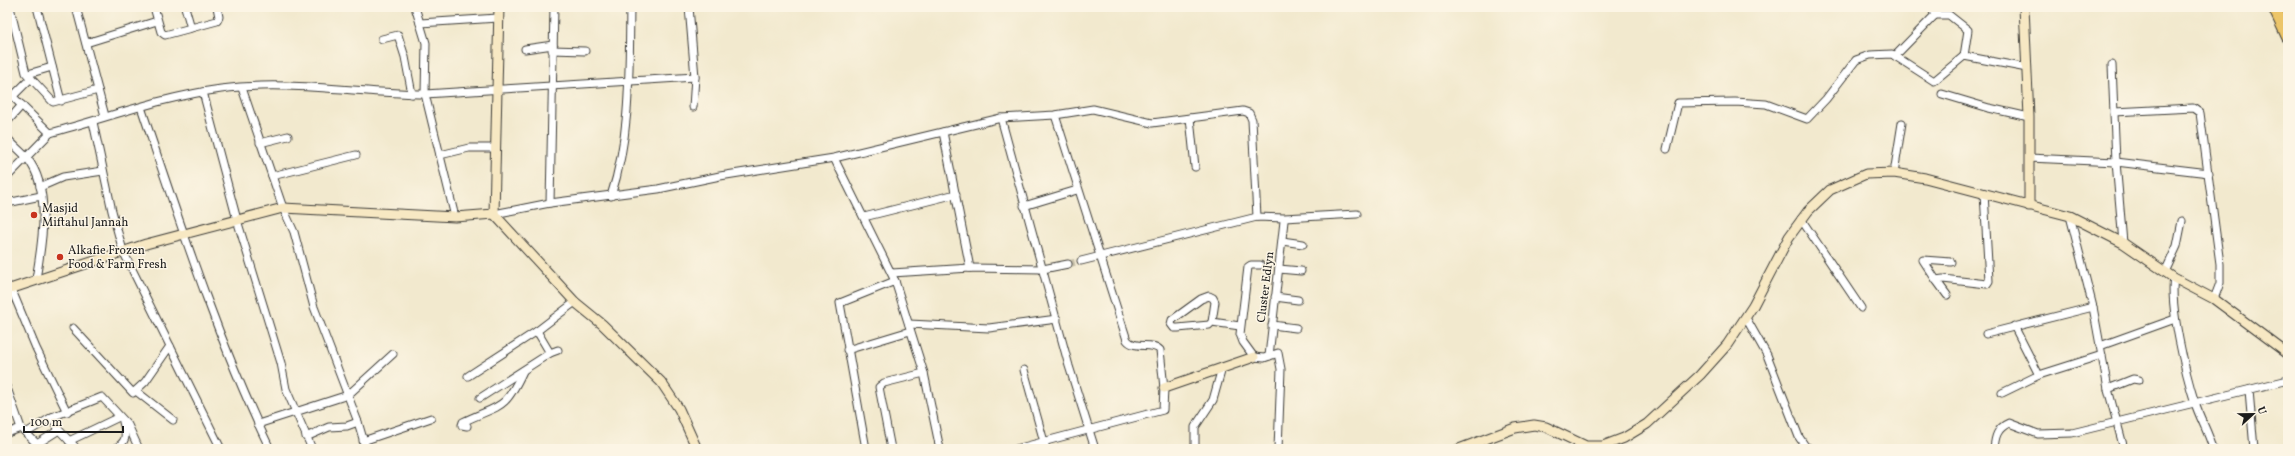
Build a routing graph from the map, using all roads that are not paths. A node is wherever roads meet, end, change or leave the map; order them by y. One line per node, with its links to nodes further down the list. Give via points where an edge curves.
1 (8, 7): 31 (street)
2 (37, 7): 29 (street)
3 (76, 7): 22 (street)
4 (154, 7): 17 (street)
5 (185, 7): 19 (street)
6 (217, 7): 19 (street, via 217,21)
7 (415, 7): 18 (street)
8 (499, 7): 16 (main road)
9 (554, 7): 23 (street)
10 (630, 7): 33 (street)
11 (689, 7): 32 (street)
12 (1931, 7): 15 (street)
13 (2024, 7): 30 (main road)
14 (2274, 7): 20 (highway)
15 (1936, 15): 26 (street); 27 (street, via 1949,15 1968,30)
16 (498, 18): 18 (street); 36 (main road)
17 (157, 21): 19 (street, via 162,34); 22 (street)
18 (420, 23): 41 (street, via 426,43)
19 (191, 28)
20 (2288, 37)
21 (382, 39): 40 (street, via 398,35)
22 (86, 43): 37 (street)
23 (553, 48): 24 (street); 25 (street); 34 (street)
24 (525, 49)
25 (585, 51)
26 (1895, 56): 27 (street, via 1934,81); 62 (street, via 1877,53 1856,60 1807,119 1766,104 1678,103)
27 (1964, 56): 30 (street)
28 (2112, 65): 47 (street)
29 (52, 67): 31 (street); 43 (street)
30 (2027, 68): 50 (main road)
31 (29, 76): 39 (street); 43 (street, via 54,102)
32 (695, 77): 33 (street); 46 (street)
33 (629, 82): 34 (street); 80 (street, via 622,151)
34 (554, 87): 36 (street); 82 (street)
35 (242, 88): 38 (street); 40 (street, via 323,88); 60 (street)
36 (498, 89): 41 (street); 61 (main road)
37 (98, 90): 43 (street); 49 (street)
38 (203, 92): 45 (street); 93 (street)
39 (10, 94): 44 (street)
40 (412, 94): 41 (street)
41 (424, 94): 64 (street)
42 (1942, 94): 50 (street)
43 (61, 101)
44 (22, 105): 53 (street); 57 (street)
45 (141, 107): 49 (street); 96 (street)
46 (693, 107)
47 (2114, 112): 68 (street); 72 (street, via 2193,108 2198,110 2202,118)
48 (1055, 115): 51 (street); 52 (street, via 1093,109 1152,123); 76 (street)
49 (105, 116): 54 (street)
50 (2029, 117): 67 (main road)
51 (1001, 118): 56 (street); 83 (street)
52 (1190, 118): 69 (street); 91 (street, via 1243,111 1251,116)
53 (7, 122)
54 (93, 122): 57 (street); 70 (street)
55 (1902, 124): 71 (street)
56 (943, 132): 66 (street); 78 (street)
57 (50, 133): 65 (street)
58 (288, 136): 60 (street)
59 (7, 138): 65 (street)
60 (260, 143): 73 (street)
61 (495, 148): 64 (street, via 469,148); 86 (main road)
62 (1667, 149)
63 (356, 155): 73 (street)
64 (440, 155): 89 (street)
65 (27, 158): 74 (street); 75 (street)
66 (834, 158): 80 (street); 90 (street)
67 (2029, 158): 68 (street); 84 (main road)
68 (2116, 162): 72 (street); 98 (street)
69 (1195, 167)
70 (103, 171): 75 (street, via 64,177); 100 (street)
71 (1894, 173): 77 (main road); 92 (main road, via 1866,174 1839,185 1830,190)
72 (2209, 173): 119 (street, via 2221,277)
73 (272, 176): 85 (street)
74 (7, 177)
75 (40, 187): 79 (street)
76 (1077, 190): 83 (street); 101 (street)
77 (1984, 193): 84 (main road); 114 (street, via 1989,281 1987,284)
78 (956, 194): 90 (street); 106 (street)
79 (40, 196): 81 (street); 113 (street, via 42,236)
80 (611, 196): 82 (street)
81 (7, 203)
82 (550, 203): 86 (street)
83 (1024, 206): 107 (street)
84 (2029, 206): 88 (main road)
85 (283, 208): 89 (main road); 93 (main road); 160 (street, via 294,232 314,307)
86 (494, 214): 89 (main road); 121 (main road)
87 (1357, 214): 91 (street)
88 (2070, 216): 98 (main road); 122 (street)
89 (455, 217)
90 (864, 217): 111 (street)
91 (1257, 217): 101 (street)
92 (1801, 219): 123 (street); 124 (main road)
93 (237, 220): 96 (main road); 164 (street)
94 (1284, 221): 97 (street, Cluster Edlyn)
95 (2182, 221): 110 (street, via 2177,246)
96 (184, 234): 100 (main road); 172 (street)
97 (1282, 241): 99 (street); 108 (street, Cluster Edlyn)
98 (2123, 243): 110 (main road)
99 (1303, 244)
100 (123, 251): 113 (main road); 136 (street)
101 (1099, 256): 102 (street); 155 (street, via 1126,340 1133,345 1157,346 1160,350)
102 (1081, 261)
103 (1951, 262): 114 (street, via 1923,260)
104 (1068, 264): 107 (street)
105 (1260, 265): 129 (street, via 1248,267)
106 (970, 268): 107 (street); 111 (street)
107 (1043, 269): 125 (street)
108 (1278, 269): 109 (street); 118 (street, Cluster Edlyn)
109 (1301, 271)
110 (2165, 272): 112 (main road)
111 (892, 273): 115 (street)
112 (2174, 278): 119 (main road); 126 (street)
113 (35, 280): 116 (main road)
114 (1936, 280): 117 (street)
115 (895, 281): 131 (street); 139 (street, via 840,303)
116 (10, 287): 165 (street)
117 (1947, 295)
118 (1275, 297): 120 (street); 128 (street, Cluster Edlyn)
119 (2214, 299): 142 (main road)
120 (1298, 300)
121 (575, 302): 134 (street); 190 (main road, via 602,324 661,382 679,409)
122 (2093, 307): 130 (street); 137 (street)
123 (1861, 308)
124 (1746, 318): 199 (main road, via 1713,360 1663,410 1647,424 1611,444 1586,446 1541,425 1515,428); 200 (street, via 1767,355 1799,437 1805,446)
125 (1057, 319): 131 (street, via 989,328); 175 (street)
126 (2175, 319): 137 (street); 163 (street)
127 (1212, 322): 127 (street, via 1210,325 1178,328 1171,324 1172,320 1209,296 1215,302); 129 (street)
128 (1272, 325): 133 (street); 144 (street, Cluster Edlyn)
129 (1240, 326): 145 (street, via 1241,339)
130 (2014, 326): 135 (street); 150 (street)
131 (910, 327): 139 (street); 149 (street)
132 (73, 328): 158 (street, via 133,393)
133 (1296, 328)
134 (537, 331): 141 (street); 151 (street)
135 (1986, 334)
136 (170, 346): 158 (street); 183 (street)
137 (2100, 346): 143 (street)
138 (558, 350): 141 (street)
139 (847, 350): 191 (street)
140 (393, 354): 160 (street)
141 (550, 354): 148 (street)
142 (2288, 354)
143 (2102, 355): 150 (street); 156 (street)
144 (1269, 356): 145 (street); 198 (street, via 1278,353 1281,369)
145 (1254, 357): 146 (main road)
146 (1222, 368): 155 (main road); 197 (street, via 1213,400 1196,427)
147 (1024, 370): 181 (street)
148 (523, 371): 161 (street); 173 (street, via 505,402 463,422 462,425)
149 (924, 373): 192 (street, via 884,383 879,387); 193 (street)
150 (2039, 375): 159 (street)
151 (468, 376)
152 (2139, 380): 156 (street, via 2133,379)
153 (2288, 380): 157 (street)
154 (7, 388): 162 (street)
155 (1164, 388): 175 (street, via 1162,411)
156 (2108, 389): 171 (street)
157 (2249, 390): 163 (street); 204 (street)
158 (136, 391): 169 (street)
159 (2002, 393)
160 (348, 394): 164 (street); 170 (street)
161 (480, 398)
162 (9, 401): 176 (street)
163 (2195, 403): 171 (street); 203 (street)
164 (294, 411): 172 (street); 178 (street)
165 (67, 412): 166 (street); 167 (street, via 102,397)
166 (52, 418): 174 (street); 176 (street)
167 (120, 418): 179 (street); 185 (street, via 126,439 124,444); 186 (street, via 128,425)
168 (431, 418): 180 (street)
169 (173, 420)
170 (358, 422): 178 (street, via 347,426 330,427); 180 (street)
171 (2117, 423): 201 (street, via 2051,435 2038,434 2009,423 2002,426 1996,434); 202 (street)
172 (258, 424): 187 (street)
173 (467, 426)
174 (59, 430): 179 (street); 182 (street)
175 (1088, 430): 181 (street); 196 (street)
176 (23, 431): 177 (street); 182 (street)
177 (7, 433)
178 (306, 437): 188 (street)
179 (69, 441): 184 (street)
180 (363, 441): 189 (street)
181 (1044, 442): 194 (street); 195 (street)
182 (40, 447)
183 (218, 448)
184 (77, 449)
185 (113, 449)
186 (139, 449)
187 (270, 449)
188 (312, 449)
189 (366, 449)
190 (696, 449)
191 (866, 449)
192 (891, 449)
193 (940, 449)
194 (1016, 449)
195 (1046, 449)
196 (1095, 449)
197 (1195, 449)
198 (1278, 449)
199 (1459, 449)
200 (1811, 449)
201 (1994, 449)
202 (2124, 449)
203 (2213, 449)
204 (2254, 449)

